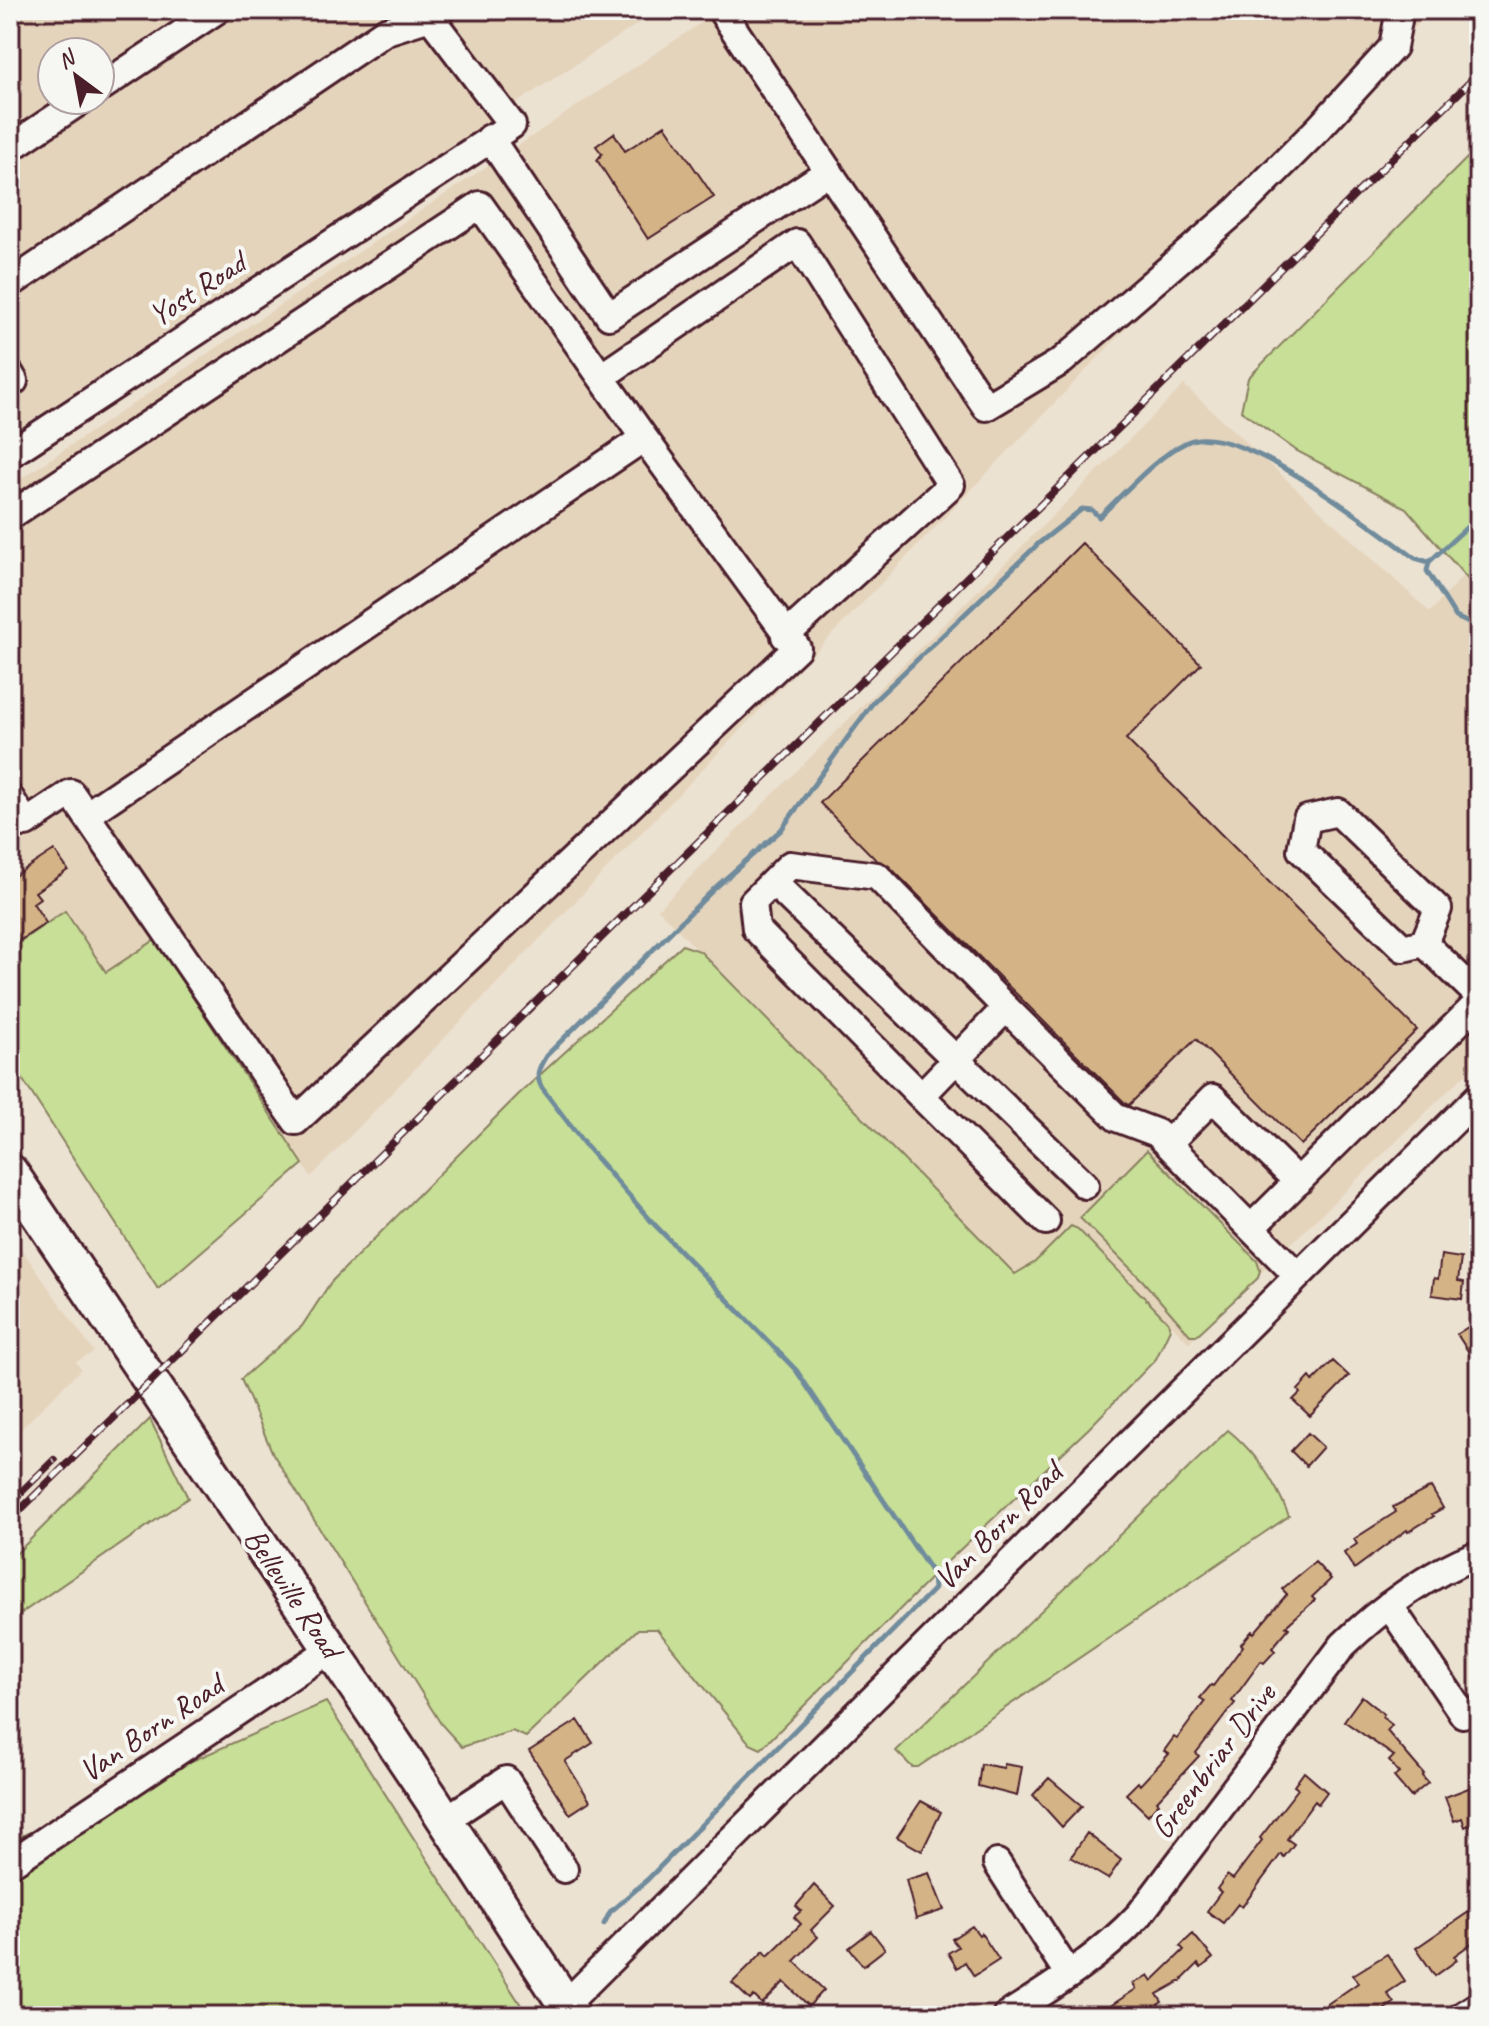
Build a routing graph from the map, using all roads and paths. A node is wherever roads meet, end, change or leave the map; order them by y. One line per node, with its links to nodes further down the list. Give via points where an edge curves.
1 (217, 10): 6 (street)
2 (1400, 10): 10 (street, via 1393,47 1238,209 1062,361 986,407)
3 (727, 12): 10 (street)
4 (436, 13): 5 (street); 8 (street, via 512,125)
5 (379, 21): 11 (street)
6 (116, 77)
7 (58, 116): 9 (street)
8 (490, 138): 10 (street, via 609,316); 14 (street, Yost Road)
9 (10, 148)
10 (829, 171)
11 (10, 284)
12 (601, 377): 13 (street); 15 (street, via 480,205); 16 (street, via 797,243 951,485)
13 (644, 438): 16 (street); 18 (street)
14 (10, 454)
15 (10, 516)
16 (785, 636): 18 (street, via 797,648 296,1121)
17 (10, 798): 18 (street, via 26,823 71,793)
18 (86, 815)
19 (773, 882): 23 (street, via 790,865 877,876); 24 (street); 25 (street, via 753,902 756,929)
20 (1424, 943): 20 (street, via 1403,948 1301,850 1307,819 1338,812 1438,909); 21 (street)
21 (1479, 996)
22 (1479, 1002): 29 (street)
23 (1006, 1008): 24 (street); 27 (street, via 1117,1118 1157,1133)
24 (956, 1061): 25 (street); 30 (street)
25 (921, 1096): 31 (street)
26 (1479, 1096): 33 (street, Van Born Road)
27 (1168, 1143): 29 (street, via 1213,1098); 32 (street)
28 (10, 1172): 36 (main road, Belleville Road)
29 (1298, 1182): 32 (street)
30 (1085, 1185)
31 (1046, 1221)
32 (1251, 1228): 33 (street)
33 (1298, 1276): 44 (street, Van Born Road)
34 (1479, 1554): 35 (street, Greenbriar Drive)
35 (1389, 1605): 37 (street); 42 (street, Greenbriar Drive, via 1343,1645 1140,1914)
36 (331, 1649): 38 (main road, Belleville Road); 40 (street, Van Born Road)
37 (1463, 1714)
38 (445, 1820): 41 (street, via 506,1780); 44 (main road, Belleville Road)
39 (997, 1863): 42 (street)
40 (10, 1864)
41 (564, 1869)
42 (1069, 1975): 45 (street, Greenbriar Drive)
43 (1479, 2005): 46 (street)
44 (569, 2010)
45 (1006, 2016)
46 (1462, 2016)

